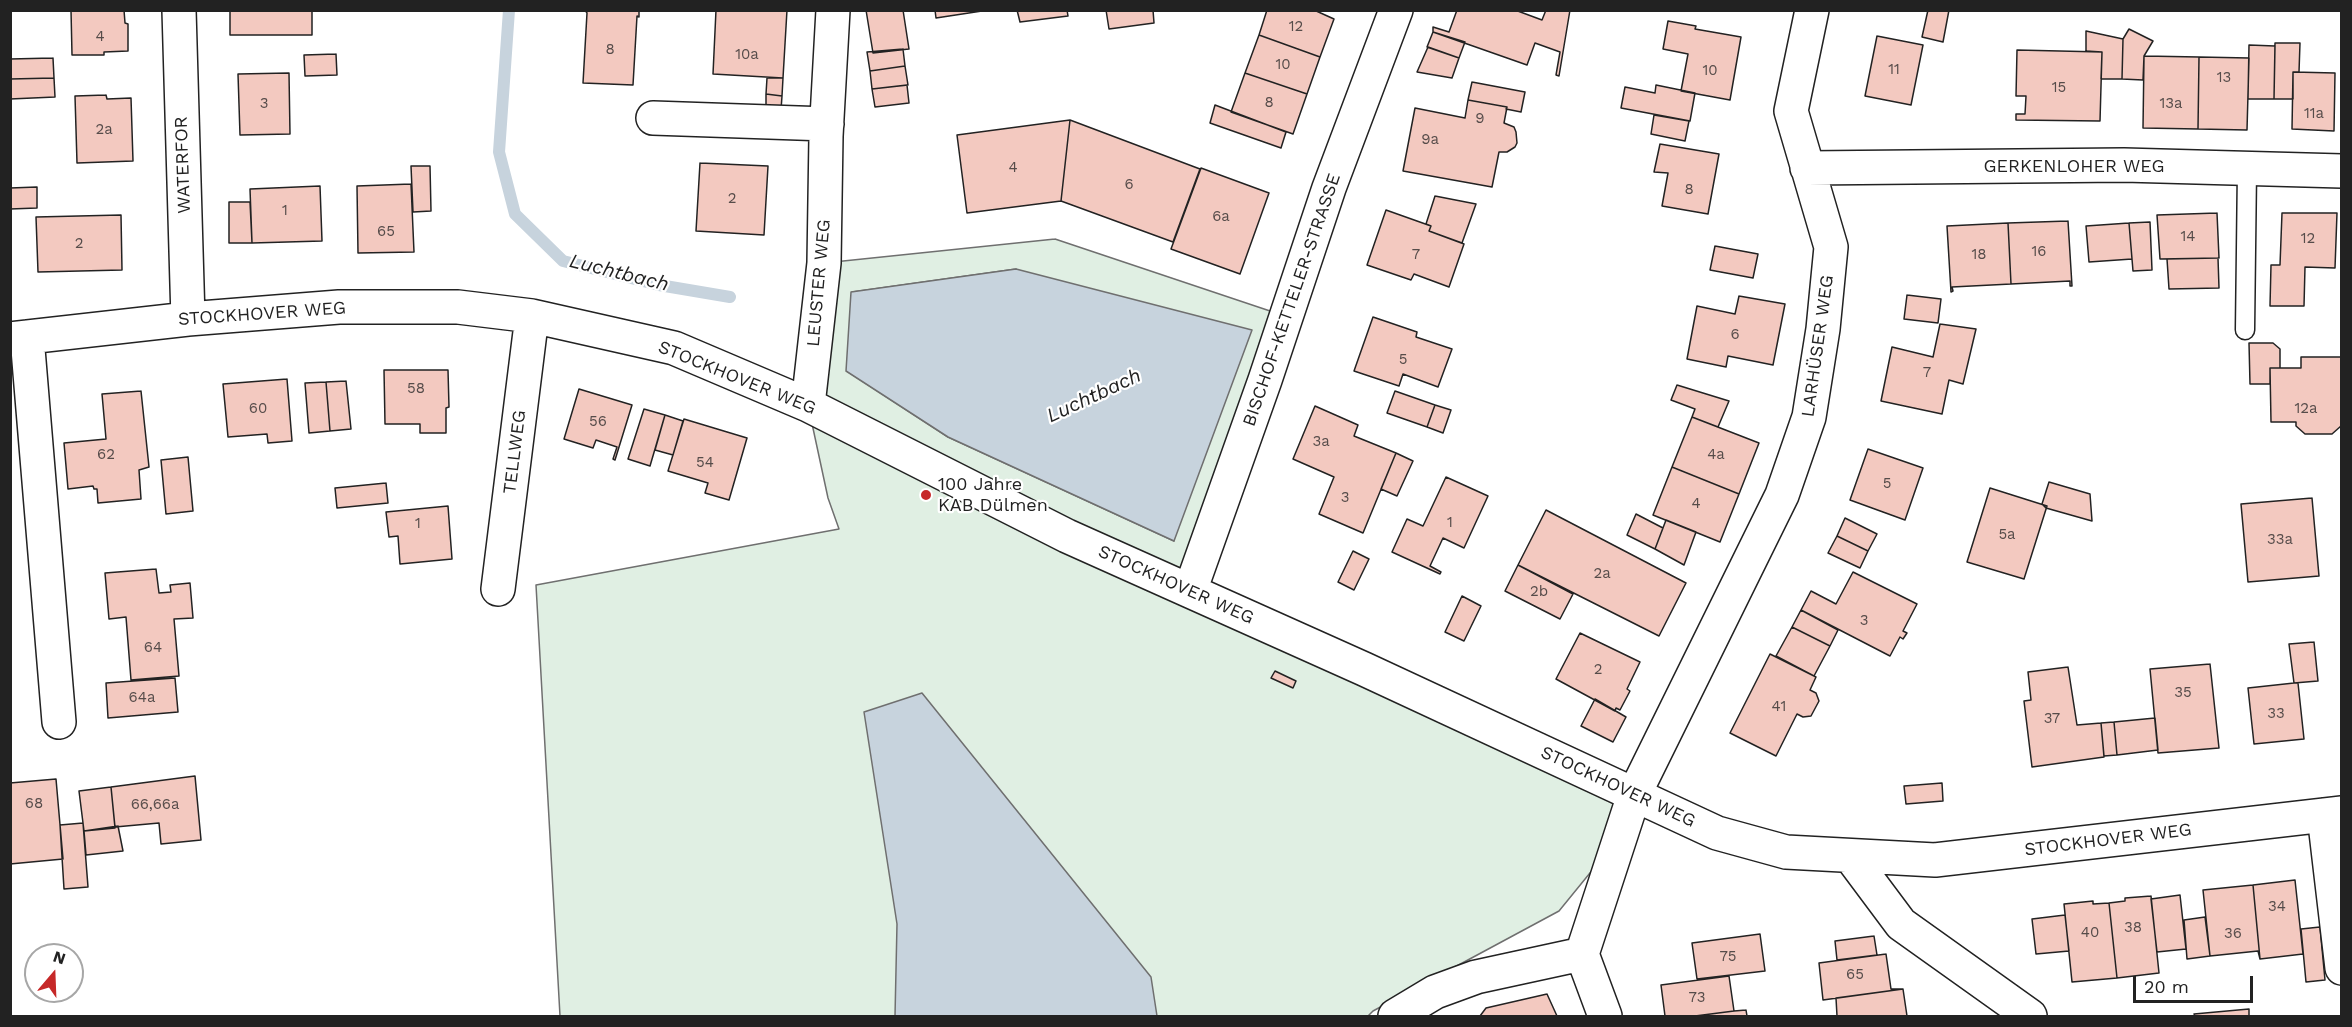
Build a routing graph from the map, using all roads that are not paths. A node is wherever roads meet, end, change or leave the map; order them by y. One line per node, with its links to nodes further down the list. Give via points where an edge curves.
1 (179, 10): 11 (street, WATERFOR)
2 (833, 10): 6 (street, LEUSTER WEG)
3 (1396, 10): 16 (street, BISCHOF-KETTELER-STRASSE, via 1329,188)
4 (1812, 10): 7 (street, LARHÜSER WEG, via 1791,111)
5 (652, 118): 6 (street)
6 (827, 124): 14 (street, LEUSTER WEG, via 824,263)
7 (1807, 168): 8 (street, GERKENLOHER WEG, via 2124,165); 18 (street, LARHÜSER WEG, via 1831,247 1809,417 1782,495)
8 (2247, 169): 9 (street, GERKENLOHER WEG); 12 (lane)
9 (2342, 171)
10 (531, 316): 11 (street, STOCKHOVER WEG, via 458,307 351,307); 14 (street, STOCKHOVER WEG, via 674,348); 15 (street, TELLWEG)
11 (188, 319): 13 (street, STOCKHOVER WEG)
12 (2245, 330)
13 (19, 338): 17 (street, STOCKHOVER WEG)
14 (808, 405): 16 (street, STOCKHOVER WEG, via 1067,536)
15 (498, 589)
16 (1190, 591): 18 (street, STOCKHOVER WEG)
17 (59, 722)
18 (1634, 795): 20 (street, STOCKHOVER WEG, via 1717,833 1786,852); 21 (street, LARHÜSER WEG)
19 (2333, 814): 20 (street, STOCKHOVER WEG, via 1935,860); 22 (street, STOCKHOVER WEG)
20 (1851, 857): 25 (street, via 1901,924)
21 (1582, 954): 23 (street, via 1476,977 1435,992); 24 (street)
22 (2342, 968)
23 (1395, 1017)
24 (1605, 1017)
25 (2030, 1017)

